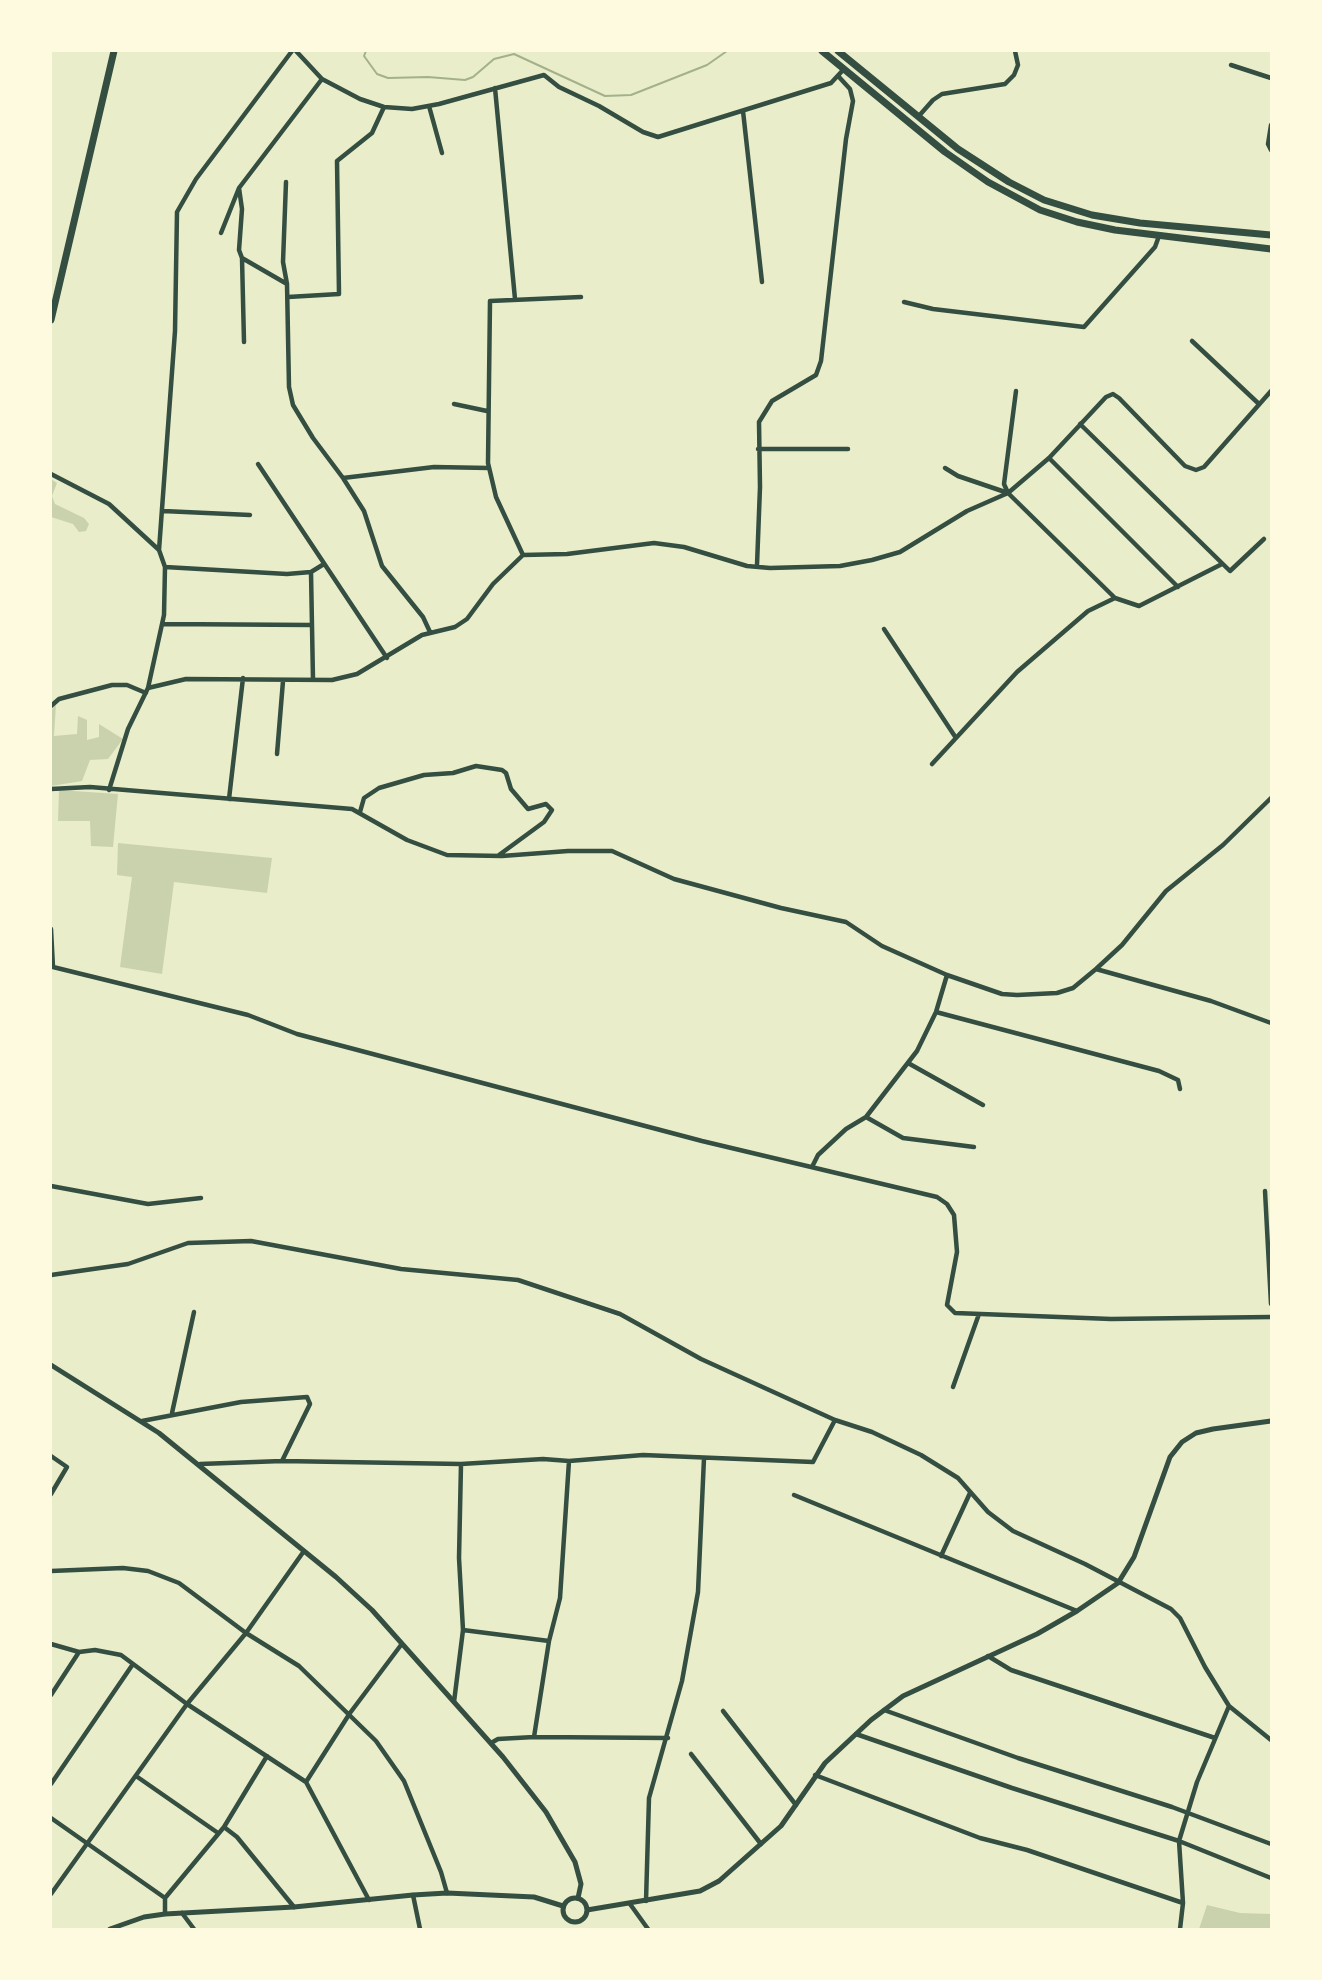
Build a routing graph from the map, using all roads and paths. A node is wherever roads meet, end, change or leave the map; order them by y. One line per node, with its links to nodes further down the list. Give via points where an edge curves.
1 (114, 51): 32 (main road)
2 (294, 51): 10 (street); 50 (street, via 196,179 177,212 175,331)
3 (822, 51): 7 (main road)
4 (838, 51): 15 (main road)
5 (1015, 51): 15 (street, via 1016,70 1005,84 942,94)
6 (1231, 65): 9 (street)
7 (844, 69): 8 (street); 22 (main road, via 945,152 1017,198 1077,222)
8 (839, 77): 14 (street); 41 (street, via 850,89 853,101 819,370 765,409 757,429)
9 (1271, 78)
10 (322, 79): 12 (street, via 360,99); 20 (street)
11 (495, 88): 13 (street); 14 (street, via 544,75 559,87 657,137); 30 (street)
12 (384, 106): 13 (street); 28 (street, via 372,133 337,160 339,294)
13 (429, 106): 18 (street)
14 (743, 111): 26 (street)
15 (918, 117): 23 (main road, via 994,173 1055,204 1140,224)
16 (1271, 125): 17 (street)
17 (1271, 150)
18 (442, 153)
19 (286, 182): 27 (street, via 283,262)
20 (239, 188): 21 (street); 25 (street)
21 (221, 233)
22 (1159, 236): 24 (main road); 31 (street, via 1155,247 1083,327)
23 (1271, 236)
24 (1271, 249)
25 (242, 258): 27 (street); 34 (street)
26 (762, 282)
27 (287, 284): 28 (street)
28 (288, 297): 48 (street, via 291,397 313,438)
29 (580, 297): 30 (street)
30 (515, 299): 39 (street, via 490,301)
31 (904, 302)
32 (51, 320)
33 (1192, 341): 37 (street)
34 (244, 342)
35 (1271, 391): 37 (street)
36 (1016, 392): 49 (street, via 1004,476)
37 (1258, 404): 40 (street, via 1204,467 1196,470 1185,466 1113,394)
38 (454, 405): 39 (street)
39 (487, 411): 45 (street)
40 (1080, 424): 43 (street); 56 (street)
41 (758, 449): 42 (street); 57 (street)
42 (848, 449)
43 (1049, 458): 49 (street); 60 (street)
44 (258, 464): 55 (street)
45 (489, 468): 48 (street, via 434,467); 54 (street, via 496,497)
46 (945, 468): 49 (street)
47 (51, 474): 53 (street, via 109,504)
48 (343, 478): 65 (street, via 364,511 382,566 423,617)
49 (1008, 493): 57 (street, via 959,516 900,552 873,560 794,568); 61 (street)
50 (163, 511): 51 (street); 53 (street)
51 (250, 515)
52 (1264, 539): 56 (street, via 1230,571)
53 (159, 550): 58 (street)
54 (523, 555): 57 (street, via 567,554 654,543 684,547 747,566); 65 (street, via 493,584 467,619 455,627)
55 (324, 564): 59 (street); 66 (street)
56 (1222, 564): 60 (street)
57 (757, 565)
58 (165, 567): 59 (street); 62 (street)
59 (311, 572): 63 (street)
60 (1178, 587): 61 (street, via 1139,606)
61 (1115, 598): 72 (street, via 1088,611 1060,632)
62 (162, 624): 63 (street); 70 (street)
63 (311, 625): 68 (street)
64 (884, 629): 72 (street)
65 (430, 632): 66 (street)
66 (387, 658): 68 (street, via 343,679)
67 (243, 678): 69 (street); 70 (street, via 186,679); 78 (street)
68 (313, 680): 69 (street)
69 (283, 681): 73 (street)
70 (147, 691): 71 (street, via 112,685 59,699); 76 (street, via 128,729)
71 (51, 706)
72 (956, 738): 74 (street)
73 (277, 754)
74 (932, 764)
75 (51, 789): 76 (street)
76 (109, 790): 78 (street)
77 (1271, 798): 83 (street, via 1223,845 1166,891 1122,945)
78 (229, 799): 79 (street)
79 (360, 812): 80 (street, via 430,851); 80 (street, via 364,798 379,788 476,766 502,770 511,789 528,809 546,804 552,810 544,822)
80 (499, 856): 84 (street, via 568,851 621,853 674,879 846,922 882,946)
81 (51, 929): 82 (street)
82 (52, 968): 92 (street, via 248,1015 297,1034)
83 (1096, 969): 84 (street, via 1073,987 1057,993 1029,995 1002,994); 86 (street, via 1211,1001)
84 (947, 975): 85 (street)
85 (936, 1012): 87 (street); 88 (street, via 1159,1071 1178,1080)
86 (1271, 1023)
87 (908, 1064): 89 (street); 90 (street)
88 (1180, 1089)
89 (983, 1105)
90 (866, 1117): 91 (street, via 903,1138); 92 (street, via 846,1129 818,1155)
91 (974, 1147)
92 (812, 1167): 99 (street, via 937,1197 947,1204 954,1215 957,1252 947,1305 955,1313)
93 (51, 1186): 95 (street, via 148,1203)
94 (1265, 1191): 97 (street)
95 (201, 1198)
96 (51, 1275): 104 (street, via 128,1264 188,1243 250,1241 401,1269 519,1280 620,1314 701,1359)
97 (1271, 1304)
98 (194, 1312): 103 (street)
99 (979, 1314): 100 (street, via 1112,1319); 102 (street)
100 (1271, 1317)
101 (51, 1365): 105 (street)
102 (953, 1387)
103 (172, 1413): 105 (street); 109 (street, via 307,1397 310,1404)
104 (835, 1420): 108 (street, via 813,1462); 113 (street, via 921,1455 958,1478)
105 (142, 1421): 111 (street)
106 (1271, 1421): 119 (street, via 1213,1429 1182,1442 1170,1457 1134,1557)
107 (51, 1456): 114 (street, via 67,1467)
108 (704, 1458): 110 (street, via 643,1455); 138 (street, via 698,1592)
109 (282, 1461): 111 (street); 112 (street)
110 (569, 1461): 112 (street); 123 (street, via 562,1579)
111 (200, 1464): 116 (street)
112 (461, 1464): 121 (street, via 459,1558)
113 (970, 1493): 117 (street); 119 (street, via 1013,1531)
114 (51, 1494)
115 (794, 1495): 117 (street)
116 (304, 1551): 122 (street); 125 (street, via 354,1592)
117 (940, 1556): 120 (street)
118 (51, 1571): 122 (street, via 148,1571 179,1583)
119 (1118, 1583): 120 (street); 132 (street, via 1171,1609 1180,1618)
120 (1077, 1611): 127 (street)
121 (463, 1630): 123 (street); 130 (street)
122 (246, 1633): 131 (street); 135 (street, via 299,1666)
123 (549, 1641): 137 (street)
124 (51, 1644): 126 (street)
125 (401, 1645): 130 (street); 135 (street)
126 (79, 1652): 128 (street, via 110,1652); 129 (street)
127 (988, 1656): 133 (street, via 918,1687); 139 (street, via 1011,1670)
128 (133, 1664): 131 (street); 146 (street)
129 (51, 1695)
130 (454, 1702): 141 (street)
131 (187, 1704): 143 (street); 147 (street)
132 (1229, 1706): 139 (street); 140 (street)
133 (884, 1710): 136 (street); 151 (street)
134 (723, 1711): 150 (street)
135 (350, 1713): 148 (street); 160 (street, via 381,1747 404,1781)
136 (856, 1734): 145 (street); 155 (street)
137 (534, 1737): 138 (street); 141 (street)
138 (668, 1738): 166 (street, via 649,1798)
139 (1215, 1738): 151 (street)
140 (1271, 1740)
141 (491, 1743): 164 (street, via 533,1794 568,1846 579,1875)
142 (691, 1754): 158 (street)
143 (267, 1756): 148 (street); 153 (street)
144 (51, 1772): 146 (street)
145 (815, 1775): 150 (street); 167 (street, via 980,1838)
146 (57, 1776): 149 (street)
147 (136, 1776): 154 (street); 156 (street)
148 (306, 1782): 165 (street)
149 (51, 1784)
150 (796, 1805): 158 (street)
151 (1187, 1812): 155 (street); 157 (street)
152 (51, 1818): 156 (street)
153 (224, 1827): 154 (street); 170 (street, via 237,1837)
154 (218, 1833): 163 (street)
155 (1179, 1841): 159 (street); 167 (street)
156 (89, 1842): 161 (street); 163 (street)
157 (1271, 1844)
158 (761, 1845): 166 (street, via 719,1881 700,1891)
159 (1271, 1878)
160 (447, 1893): 162 (street); 169 (street, via 534,1897)
161 (51, 1894)
162 (413, 1895): 165 (street); 177 (street)
163 (165, 1898): 173 (street)
164 (578, 1898): 169 (street, via 571,1898); 171 (street, via 585,1902)
165 (369, 1900): 170 (street)
166 (646, 1901): 168 (street)
167 (1183, 1903): 180 (street)
168 (630, 1904): 171 (street); 179 (street)
169 (563, 1906): 174 (street, via 567,1920)
170 (294, 1907): 172 (street)
171 (587, 1910): 174 (street)
172 (182, 1913): 173 (street); 176 (street)
173 (165, 1914): 175 (street)
174 (579, 1922): 178 (street)
175 (110, 1929)
176 (194, 1929)
177 (420, 1929)
178 (581, 1929)
179 (648, 1929)
180 (1180, 1929)

